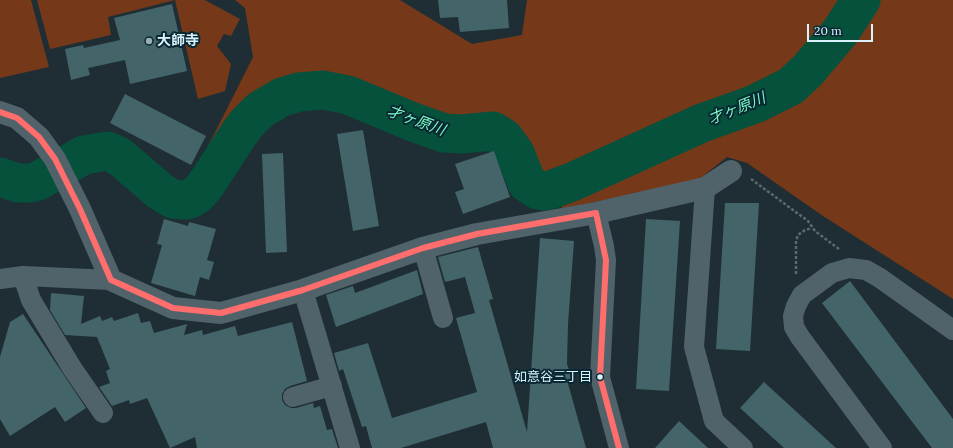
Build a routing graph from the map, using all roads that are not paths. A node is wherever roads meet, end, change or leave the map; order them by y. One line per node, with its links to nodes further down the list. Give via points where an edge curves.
1 (0, 112): 8 (street, via 17,118 39,136 55,159)
2 (731, 171): 3 (street)
3 (705, 188): 4 (street); 17 (street, via 694,348 714,421)
4 (596, 213): 5 (street, via 477,234); 16 (street, via 606,260 600,377)
5 (423, 248): 9 (street); 10 (street)
6 (23, 276): 7 (street); 8 (street); 14 (street, via 31,300)
7 (0, 279)
8 (111, 280): 9 (street, via 173,308 221,313)
9 (303, 290): 12 (street)
10 (443, 318)
11 (953, 330): 18 (street, via 866,270 849,268 832,273 802,295 793,316 794,327)
12 (332, 386): 13 (street); 15 (street)
13 (293, 397)
14 (103, 413)
15 (350, 448)
16 (618, 448)
17 (743, 448)
18 (882, 448)

